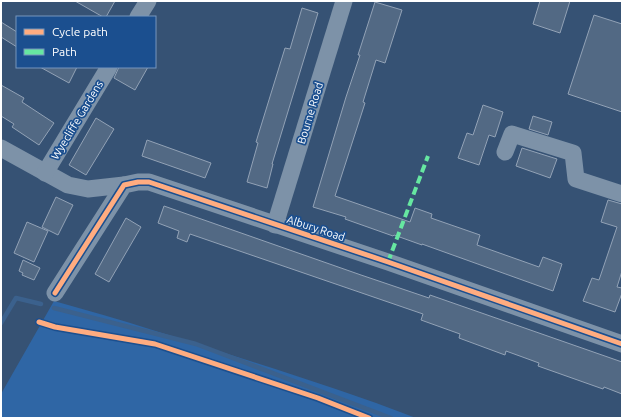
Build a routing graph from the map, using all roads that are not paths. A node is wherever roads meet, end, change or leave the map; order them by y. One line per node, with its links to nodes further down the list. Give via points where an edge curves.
1 (148, 1): 3 (street)
2 (344, 1): 10 (street, Bourne Road)
3 (139, 16)
4 (107, 68): 7 (street, Wyecliffe Gardens)
5 (1, 148): 7 (street, Albury Road)
6 (505, 152): 9 (street, via 512,134 573,153 576,179)
7 (45, 173): 8 (street, Albury Road, via 68,186 88,189)
8 (124, 185): 10 (street, Albury Road, via 152,183); 11 (street)
9 (622, 194)
10 (275, 225): 12 (street, Albury Road)
11 (55, 293)
12 (622, 344)

